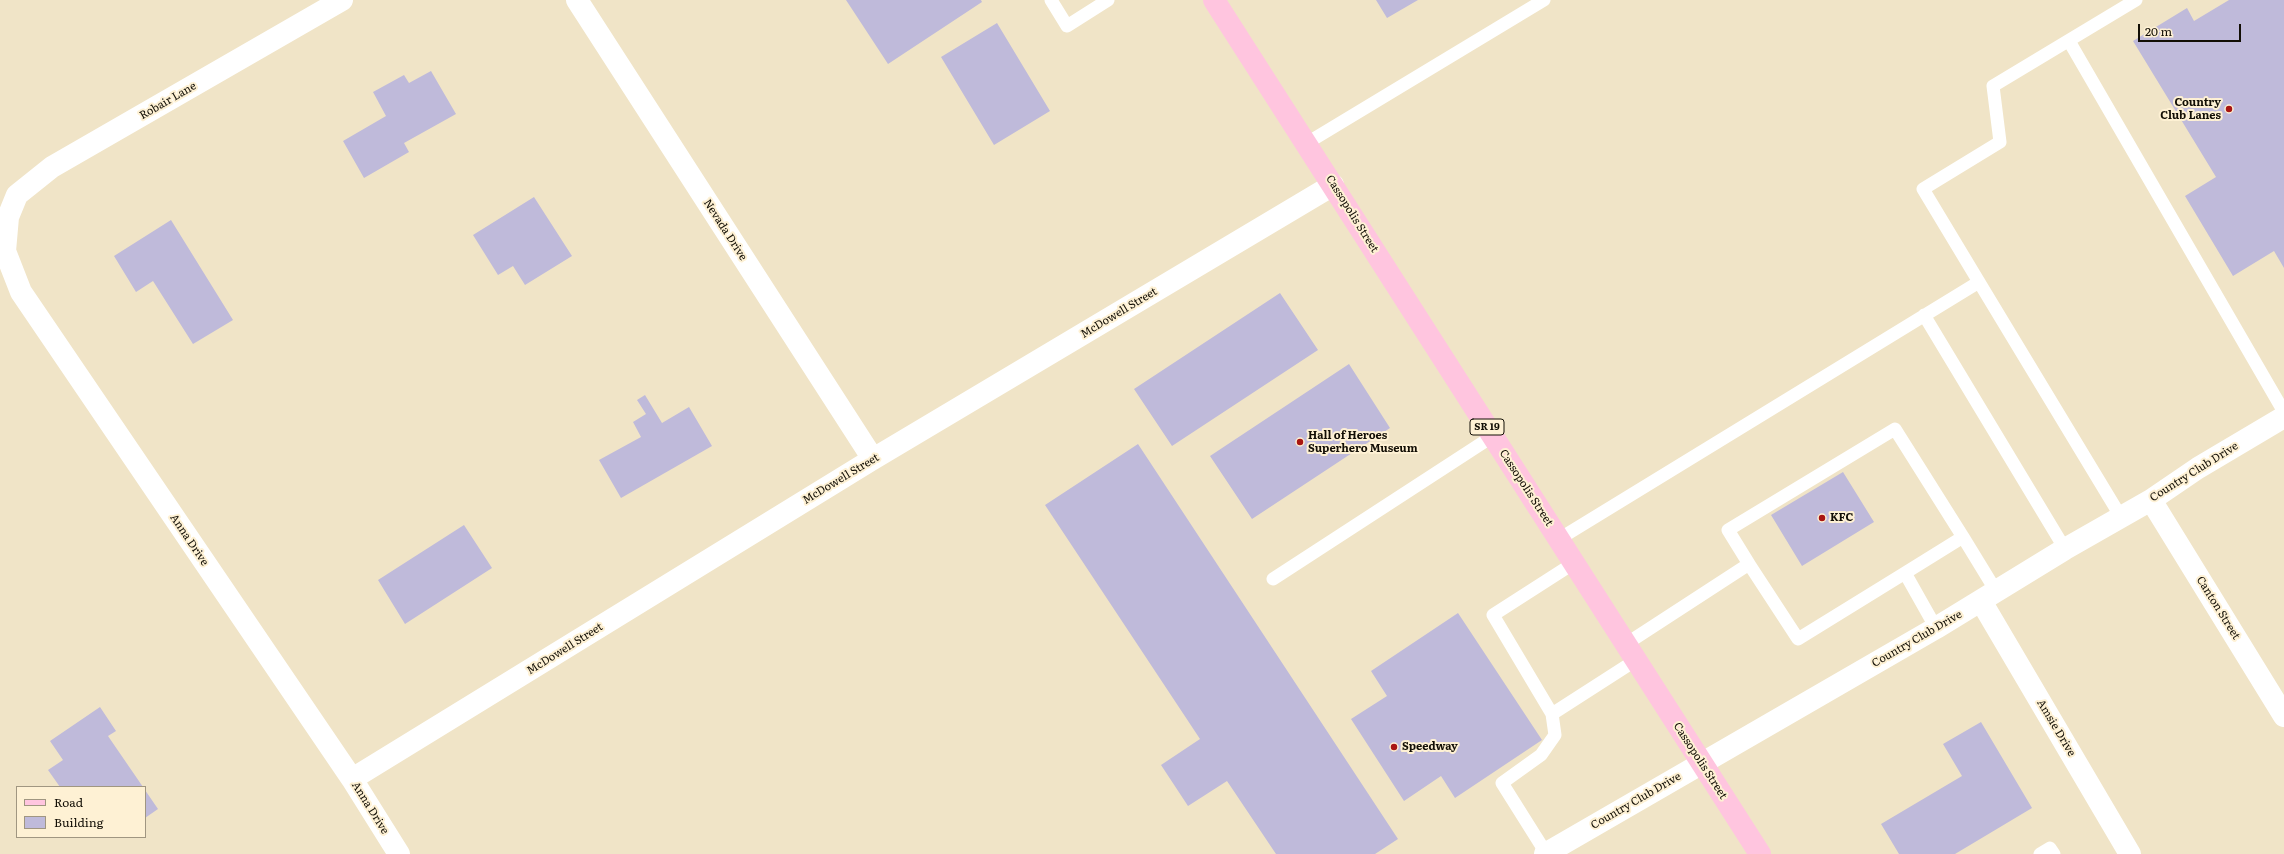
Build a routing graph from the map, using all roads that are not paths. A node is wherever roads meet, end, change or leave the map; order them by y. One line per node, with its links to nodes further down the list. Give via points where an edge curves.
1 (342, 0): 11 (street, Robair Lane, via 52,167 17,196)
2 (577, 0): 17 (street, Nevada Drive)
3 (1051, 0): 4 (lane, via 1067,26)
4 (1108, 0)
5 (1214, 0): 9 (main road, Cassopolis Street / SR 19)
6 (1544, 0): 9 (lane)
7 (2136, 0): 8 (lane)
8 (2069, 41): 12 (lane, via 1993,86 2000,142 1923,189); 14 (lane)
9 (1307, 143): 10 (main road, Cassopolis Street / SR 19)
10 (1333, 185): 16 (main road, Cassopolis Street / SR 19); 17 (street, McDowell Street)
11 (8, 217): 33 (street, Anna Drive, via 5,251 21,292)
12 (1979, 282): 13 (lane); 19 (lane)
13 (1924, 315): 21 (lane); 22 (lane)
14 (2284, 412)
15 (2284, 417): 18 (street, Country Club Drive, via 2198,468)
16 (1493, 436): 21 (main road, Cassopolis Street / SR 19); 26 (lane)
17 (873, 459): 33 (street, McDowell Street)
18 (2151, 500): 19 (street, Country Club Drive); 31 (street, Canton Street)
19 (2121, 517): 22 (street, Country Club Drive)
20 (1964, 538): 24 (lane, via 1895,429 1728,530); 25 (lane); 27 (lane)
21 (1559, 539): 23 (main road, Cassopolis Street / SR 19)
22 (2065, 549): 27 (street, Country Club Drive)
23 (1574, 563): 29 (main road, Cassopolis Street / SR 19); 30 (lane, via 1493,615)
24 (1749, 564): 25 (lane, via 1798,639); 29 (lane)
25 (1905, 574): 28 (lane)
26 (1273, 579)
27 (1988, 596): 28 (street, Country Club Drive); 39 (street, Amsie Drive)
28 (1936, 628): 32 (street, Country Club Drive)
29 (1631, 652): 30 (lane); 32 (main road, Cassopolis Street / SR 19)
30 (1552, 714): 35 (lane, via 1555,735 1541,755 1502,783)
31 (2284, 716)
32 (1702, 763): 35 (street, Country Club Drive); 36 (main road, Cassopolis Street / SR 19)
33 (352, 779): 34 (street, Anna Drive)
34 (399, 854)
35 (1546, 854)
36 (1760, 854)
37 (2040, 854): 38 (lane, via 2050,848)
38 (2054, 854)
39 (2130, 854)

